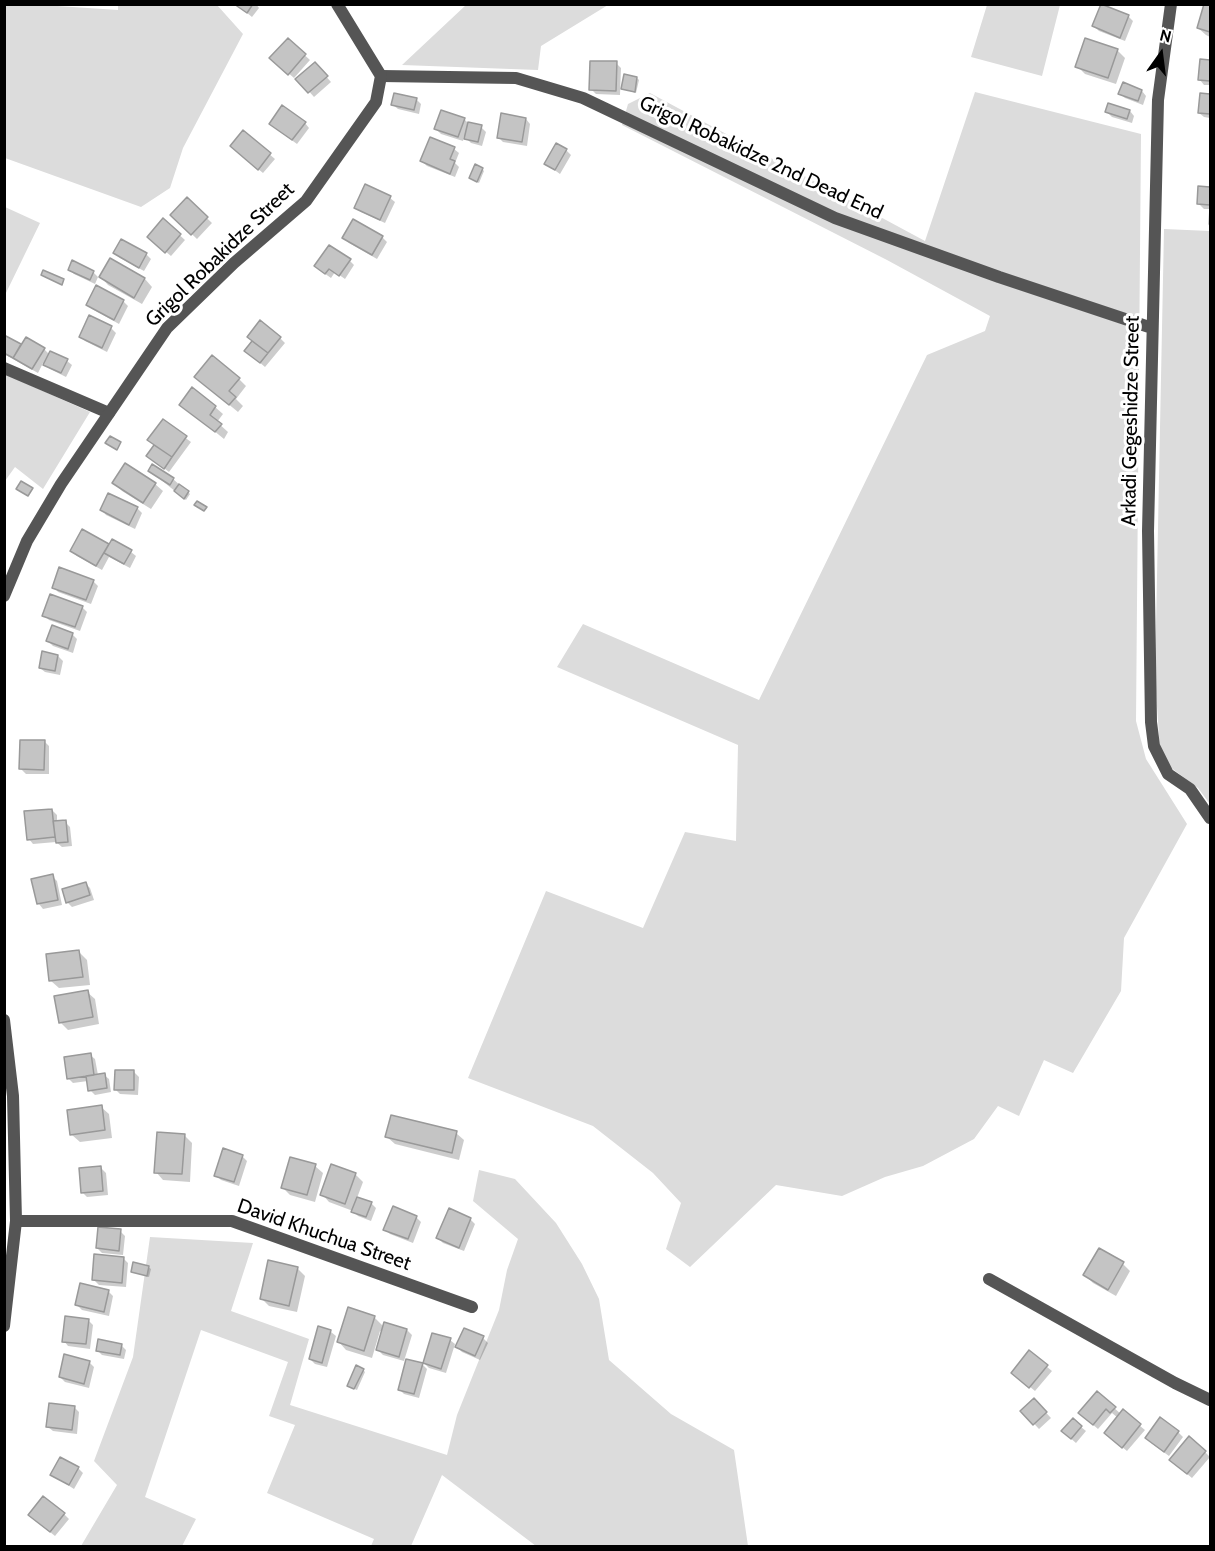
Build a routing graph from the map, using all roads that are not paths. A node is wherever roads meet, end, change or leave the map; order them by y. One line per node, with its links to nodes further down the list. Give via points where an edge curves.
1 (337, 4): 3 (street)
2 (1171, 4): 4 (street, Arkadi Gegeshidze Street, via 1158,100)
3 (381, 76): 4 (street, Grigol Robakidze 2nd Dead End, via 516,78 583,98 835,218); 6 (street, Grigol Robakidze Street, via 376,102 306,201 167,328)
4 (1152, 328): 8 (street, Arkadi Gegeshidze Street, via 1148,531 1152,730 1154,746 1168,774 1190,789)
5 (4, 368): 6 (street)
6 (109, 413): 7 (street, Grigol Robakidze Street, via 27,541)
7 (4, 596)
8 (1210, 818)
9 (4, 1020): 10 (street, via 13,1096)
10 (15, 1221): 12 (street, David Khuchua Street, via 232,1221); 13 (street)
11 (989, 1279): 14 (street)
12 (472, 1307)
13 (4, 1326)
14 (1210, 1400)

